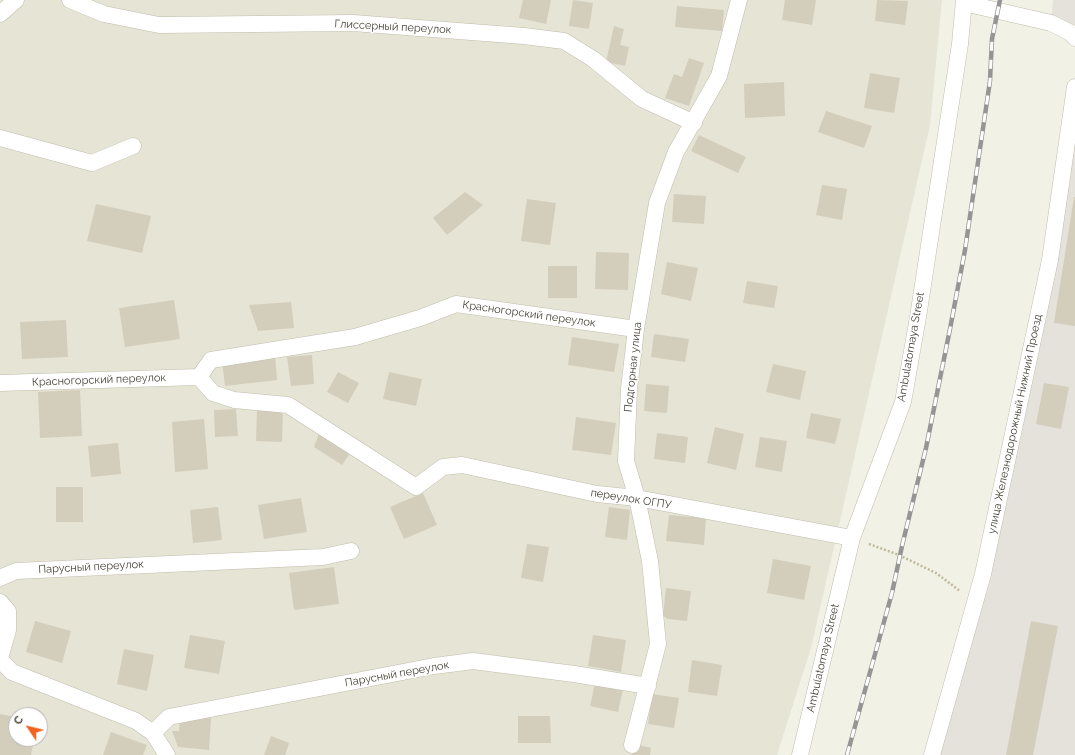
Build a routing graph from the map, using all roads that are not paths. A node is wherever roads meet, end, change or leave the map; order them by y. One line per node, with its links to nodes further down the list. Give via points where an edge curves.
1 (16, 0): 5 (street)
2 (70, 0): 8 (street, Глиссерный переулок, via 104,14 158,25 353,23 564,41 593,60 642,99)
3 (739, 0): 8 (street, Подгорная улица, via 719,76)
4 (964, 2): 6 (street, via 1051,23 1071,33); 15 (street, Ambulatornaya Street, via 960,44 903,402)
5 (0, 14)
6 (1075, 38)
7 (1075, 87): 25 (street, улица Железнодорожный Нижний Проезд, via 1050,260 984,567)
8 (694, 123): 11 (street, Подгорная улица, via 676,152 657,203)
9 (0, 138): 10 (street, via 92,163)
10 (133, 146)
11 (636, 329): 12 (street, Красногорский переулок, via 456,304 420,318 355,337 211,360); 14 (street, Подгорная улица, via 629,389 626,461)
12 (199, 377): 13 (street, Красногорский переулок); 14 (street, переулок ОГПУ, via 213,392 234,400 288,405 416,487 444,467 462,465 597,494)
13 (0, 383)
14 (636, 498): 15 (street, переулок ОГПУ); 20 (street, Подгорная улица, via 650,562 658,644)
15 (852, 538): 24 (street, Ambulatornaya Street)
16 (351, 551): 17 (street, Парусный переулок, via 323,557 16,571)
17 (0, 578)
18 (0, 602): 19 (street, via 8,611 8,630)
19 (0, 659): 21 (street, via 12,672 136,721)
20 (648, 686): 21 (street, Парусный переулок, via 473,662 434,666 169,717); 22 (street, Подгорная улица)
21 (153, 733): 23 (street)
22 (632, 745)
23 (167, 755)
24 (800, 755)
25 (932, 755)

